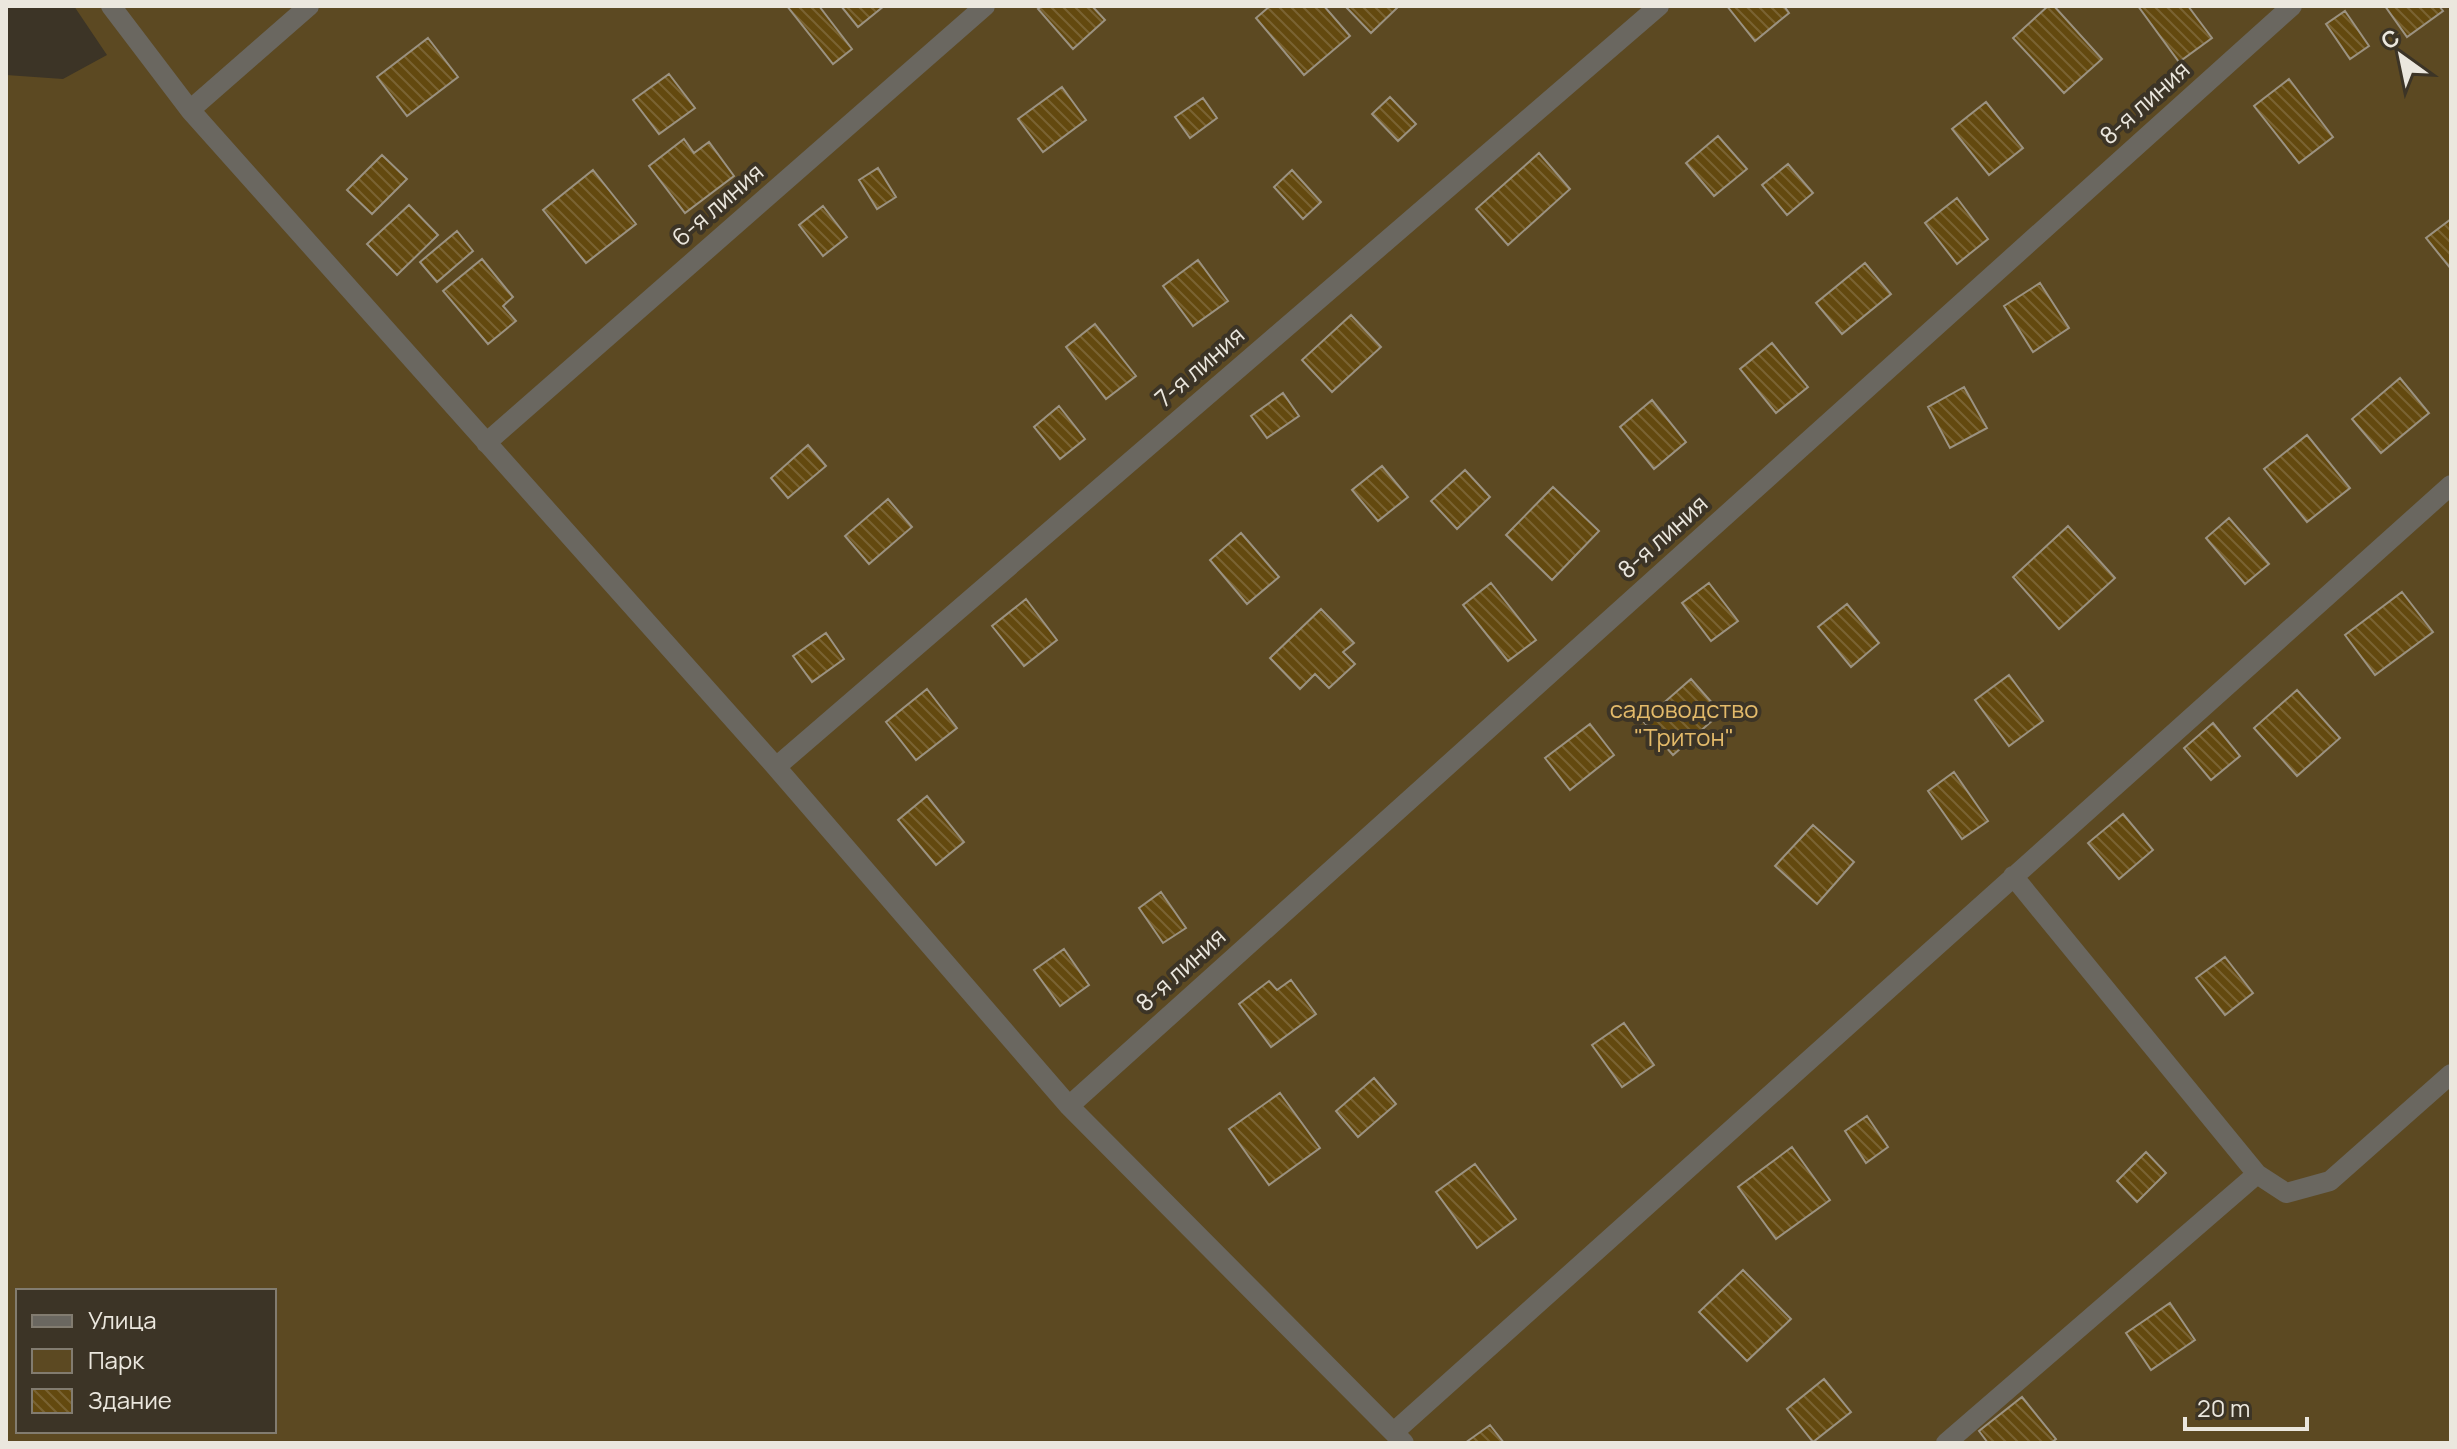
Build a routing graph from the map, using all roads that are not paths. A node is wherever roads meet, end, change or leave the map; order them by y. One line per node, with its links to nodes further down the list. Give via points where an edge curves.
1 (111, 6): 6 (street)
2 (309, 6): 6 (street)
3 (985, 6): 7 (street, 6-я линия)
4 (1659, 6): 9 (street, 7-я линия)
5 (2292, 6): 12 (street, 8-я линия)
6 (190, 110): 7 (street)
7 (486, 443): 9 (street)
8 (2451, 485): 10 (street)
9 (776, 767): 12 (street)
10 (2013, 876): 13 (street); 14 (street)
11 (2451, 1074): 13 (street, via 2330,1181 2286,1193)
12 (1069, 1106): 14 (street)
13 (2257, 1174): 15 (street)
14 (1399, 1437)
15 (1946, 1443)

